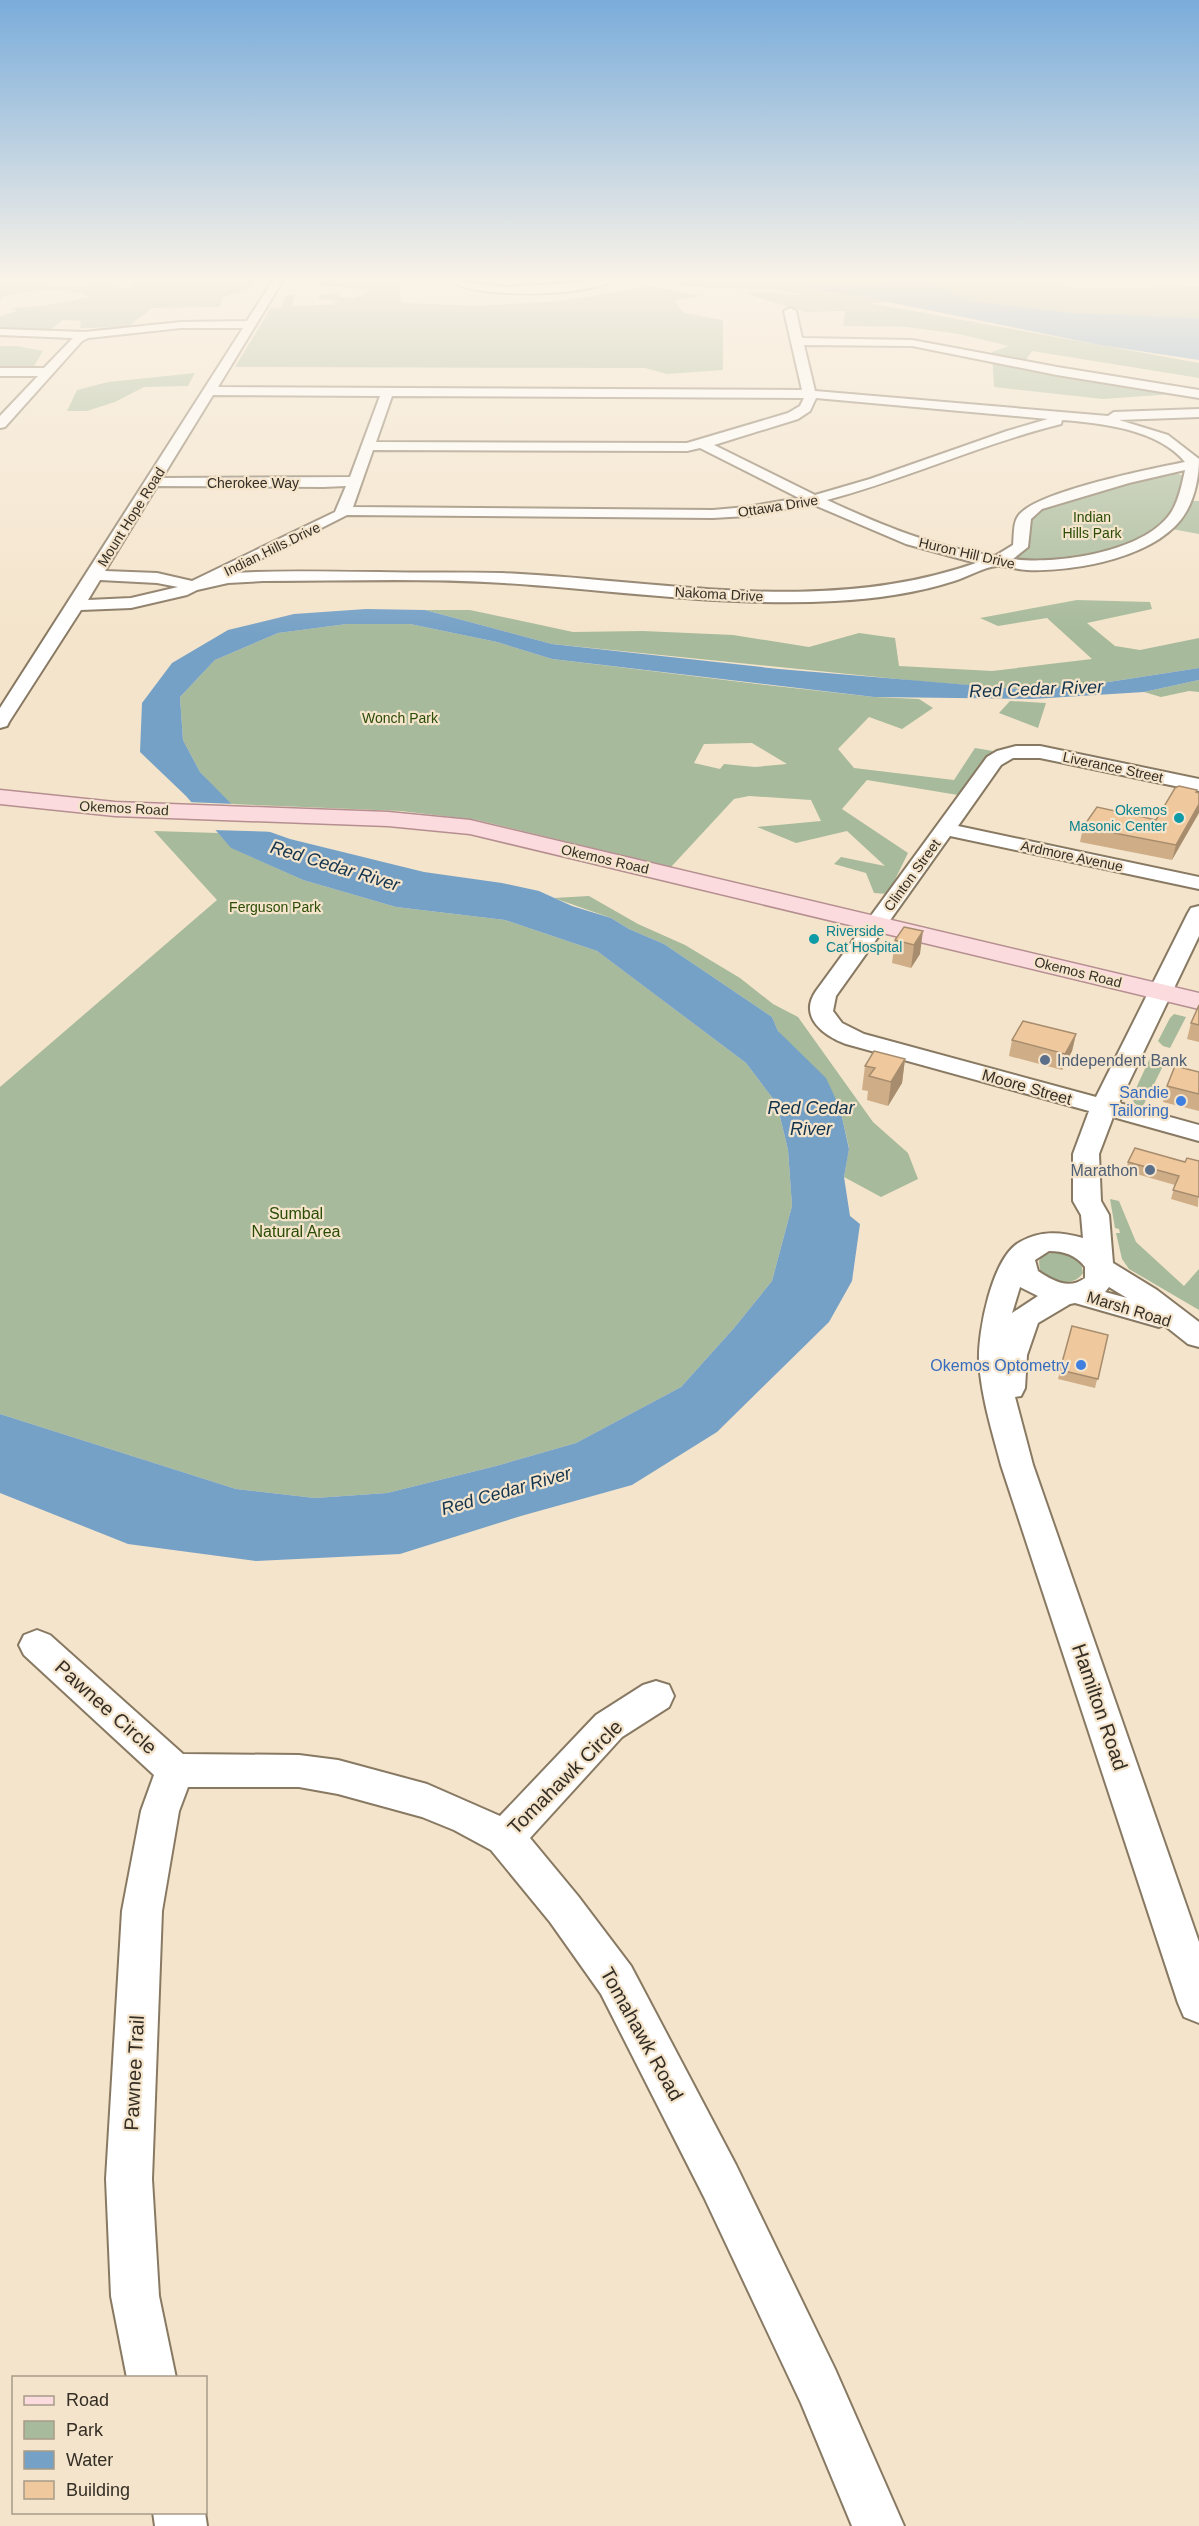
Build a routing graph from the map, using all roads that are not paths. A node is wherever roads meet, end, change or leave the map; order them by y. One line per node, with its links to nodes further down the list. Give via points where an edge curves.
1 (23, 398): 9 (street)
2 (206, 398): 14 (street, Mount Hope Road)
3 (385, 398): 11 (street)
4 (809, 398): 10 (street, via 808,405 794,416)
5 (847, 398): 8 (street)
6 (1199, 413): 7 (street, Ottawa Drive)
7 (1091, 417): 8 (street, Ottawa Drive); 12 (street, via 1159,436)
8 (1045, 418): 16 (street, Ottawa Drive)
9 (0, 424)
10 (702, 444): 11 (street, via 676,448); 16 (street, Huron Hill Drive)
11 (367, 446): 13 (street)
12 (1196, 463): 19 (street, Nakoma Drive, via 1037,506 1024,518 1020,547); 19 (street, Huron Hill Drive, via 1177,514 1137,545 1078,565 1034,567)
13 (354, 481): 15 (street, Cherokee Way); 17 (street)
14 (153, 482): 15 (street, Cherokee Way); 20 (street, Mount Hope Road)
15 (307, 483): 17 (street)
16 (816, 501): 17 (street, Ottawa Drive, via 713,514); 19 (street, Huron Hill Drive, via 893,534)
17 (345, 506): 18 (street, Indian Hills Drive, via 335,518)
18 (259, 556): 21 (street, via 255,565); 22 (street, Indian Hills Drive)
19 (993, 562): 21 (street, Nakoma Drive, via 908,587 815,597 710,596 502,578)
20 (94, 575): 22 (street, via 157,578); 23 (street, Mount Hope Road)
21 (272, 576): 22 (street, Nakoma Drive, via 228,578)
22 (195, 586): 23 (street, Indian Hills Drive, via 149,600)
23 (76, 605): 24 (street, Mount Hope Road)
24 (0, 722)
25 (1027, 751): 26 (street, Liverance Street); 28 (street, Clinton Street, via 1007,753 994,761)
26 (1199, 785)
27 (0, 797): 31 (main road, Okemos Road, via 63,805 388,819 470,827)
28 (945, 829): 29 (street, Ardmore Avenue); 31 (street, Clinton Street)
29 (1199, 883)
30 (1199, 913): 32 (street)
31 (877, 924): 32 (main road, Okemos Road); 34 (street, Clinton Street, via 820,1006 822,1017 830,1026)
32 (1162, 993): 33 (main road, Okemos Road); 35 (street)
33 (1199, 1001)
34 (855, 1040): 35 (street, Moore Street)
35 (1104, 1108): 36 (street, Moore Street); 37 (street, via 1086,1154)
36 (1199, 1133)
37 (1087, 1201): 38 (street, via 1071,1221); 40 (street, via 1095,1215)
38 (1045, 1242): 39 (street, via 1024,1251); 40 (street, via 1086,1250)
39 (1020, 1259): 41 (street, via 1024,1276 1033,1283); 43 (street, Hamilton Road, via 1009,1276 994,1339 995,1381)
40 (1100, 1266): 41 (street, via 1098,1283); 42 (street, Marsh Road)
41 (1070, 1294): 42 (street, Marsh Road, via 1125,1306); 43 (street, Hamilton Road, via 1025,1317 1012,1354)
42 (1190, 1331)
43 (1005, 1411): 48 (street, Hamilton Road, via 1017,1465)
44 (37, 1645): 46 (street, Pawnee Circle)
45 (656, 1696): 47 (street, Tomahawk Circle, via 609,1726)
46 (175, 1770): 47 (street, Tomahawk Road, via 299,1771 338,1778 427,1801); 49 (street, Pawnee Trail, via 160,1811 142,1911 129,2179 135,2296)
47 (505, 1838): 50 (street, Tomahawk Road, via 616,1980 725,2192 818,2386)
48 (1199, 2003)
49 (152, 2376)
50 (878, 2526)

